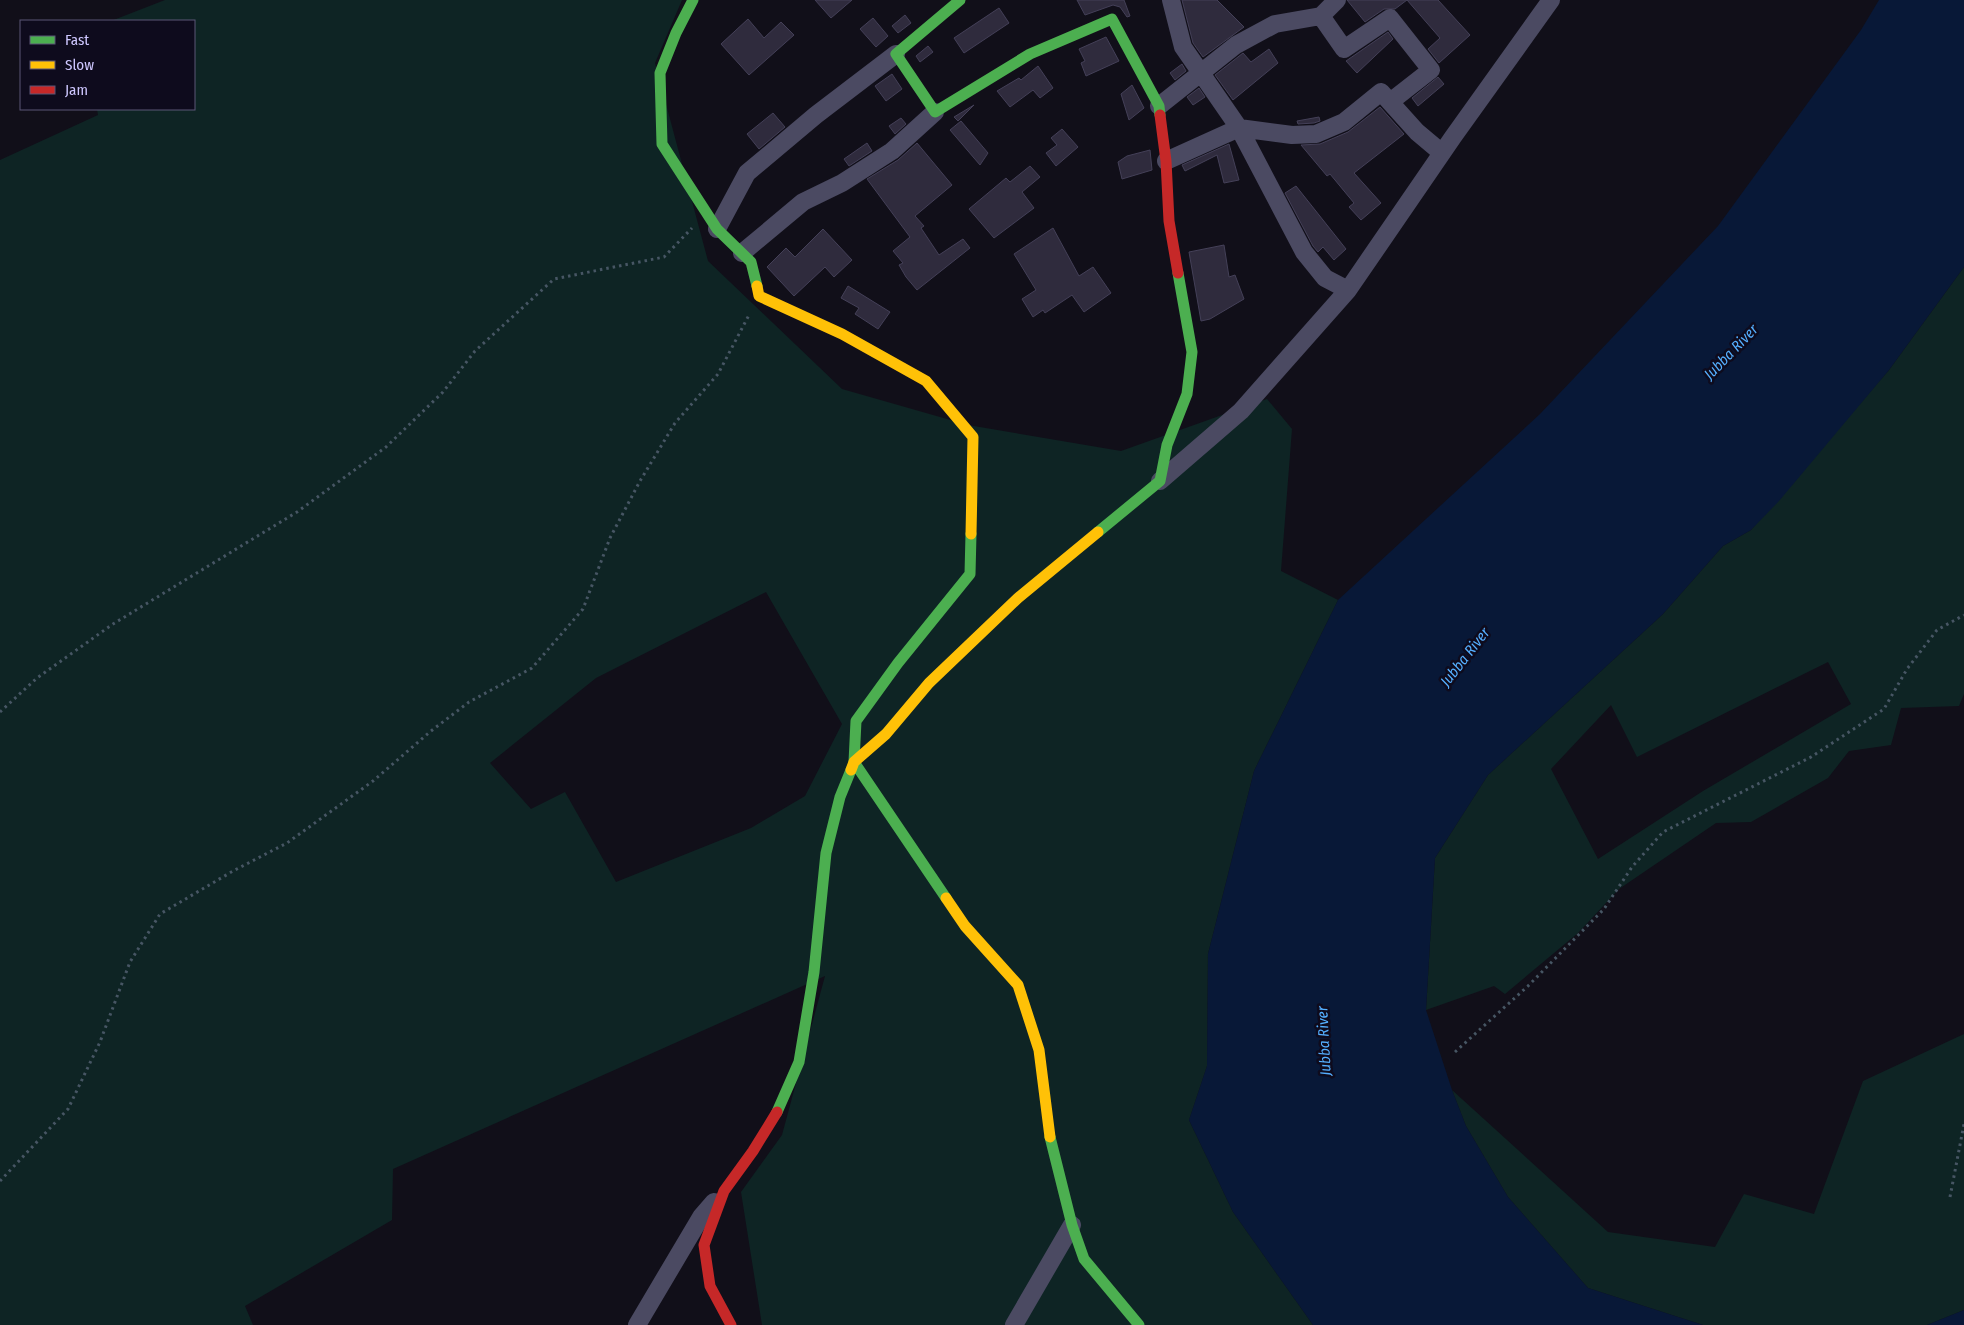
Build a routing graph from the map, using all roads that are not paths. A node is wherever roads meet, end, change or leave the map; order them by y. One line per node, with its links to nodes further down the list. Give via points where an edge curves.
1 (693, 0): 15 (street, via 660,73 662,144)
2 (960, 0): 7 (street)
3 (1172, 0): 8 (street, via 1183,47)
4 (1337, 0): 6 (street)
5 (1551, 0): 13 (street)
6 (1321, 16): 8 (street, via 1276,24 1236,45); 9 (street, via 1344,49 1390,18 1431,70)
7 (896, 54): 11 (street); 15 (street, via 816,114 747,173)
8 (1200, 74): 10 (street); 12 (street)
9 (1390, 102): 12 (street, via 1381,92 1344,122 1316,134 1304,136); 13 (street, via 1417,132)
10 (1159, 106): 11 (street, via 1112,19 1030,54); 14 (street)
11 (935, 112): 16 (street, via 892,151 842,184 803,202)
12 (1238, 128): 14 (street); 17 (street, via 1304,252 1325,278)
13 (1442, 153): 17 (street)
14 (1166, 161): 18 (street, via 1169,221 1192,352 1187,394 1167,445)
15 (717, 229): 16 (street)
16 (742, 254): 19 (street, via 751,262 759,296 842,334 926,381 973,437 970,574 856,721)
17 (1348, 290): 18 (street, via 1241,410)
18 (1160, 482): 19 (street, via 1018,598 929,683 886,734)
19 (854, 762): 20 (street, via 840,797 826,853 814,972 799,1062 782,1102); 21 (street, via 965,926 1018,985 1039,1050 1050,1132)
20 (724, 1191): 22 (street, via 701,1217); 23 (street, via 704,1245 710,1286)
21 (1072, 1225): 24 (street); 25 (street, via 1084,1259)
22 (637, 1325)
23 (731, 1325)
24 (1014, 1325)
25 (1139, 1325)

